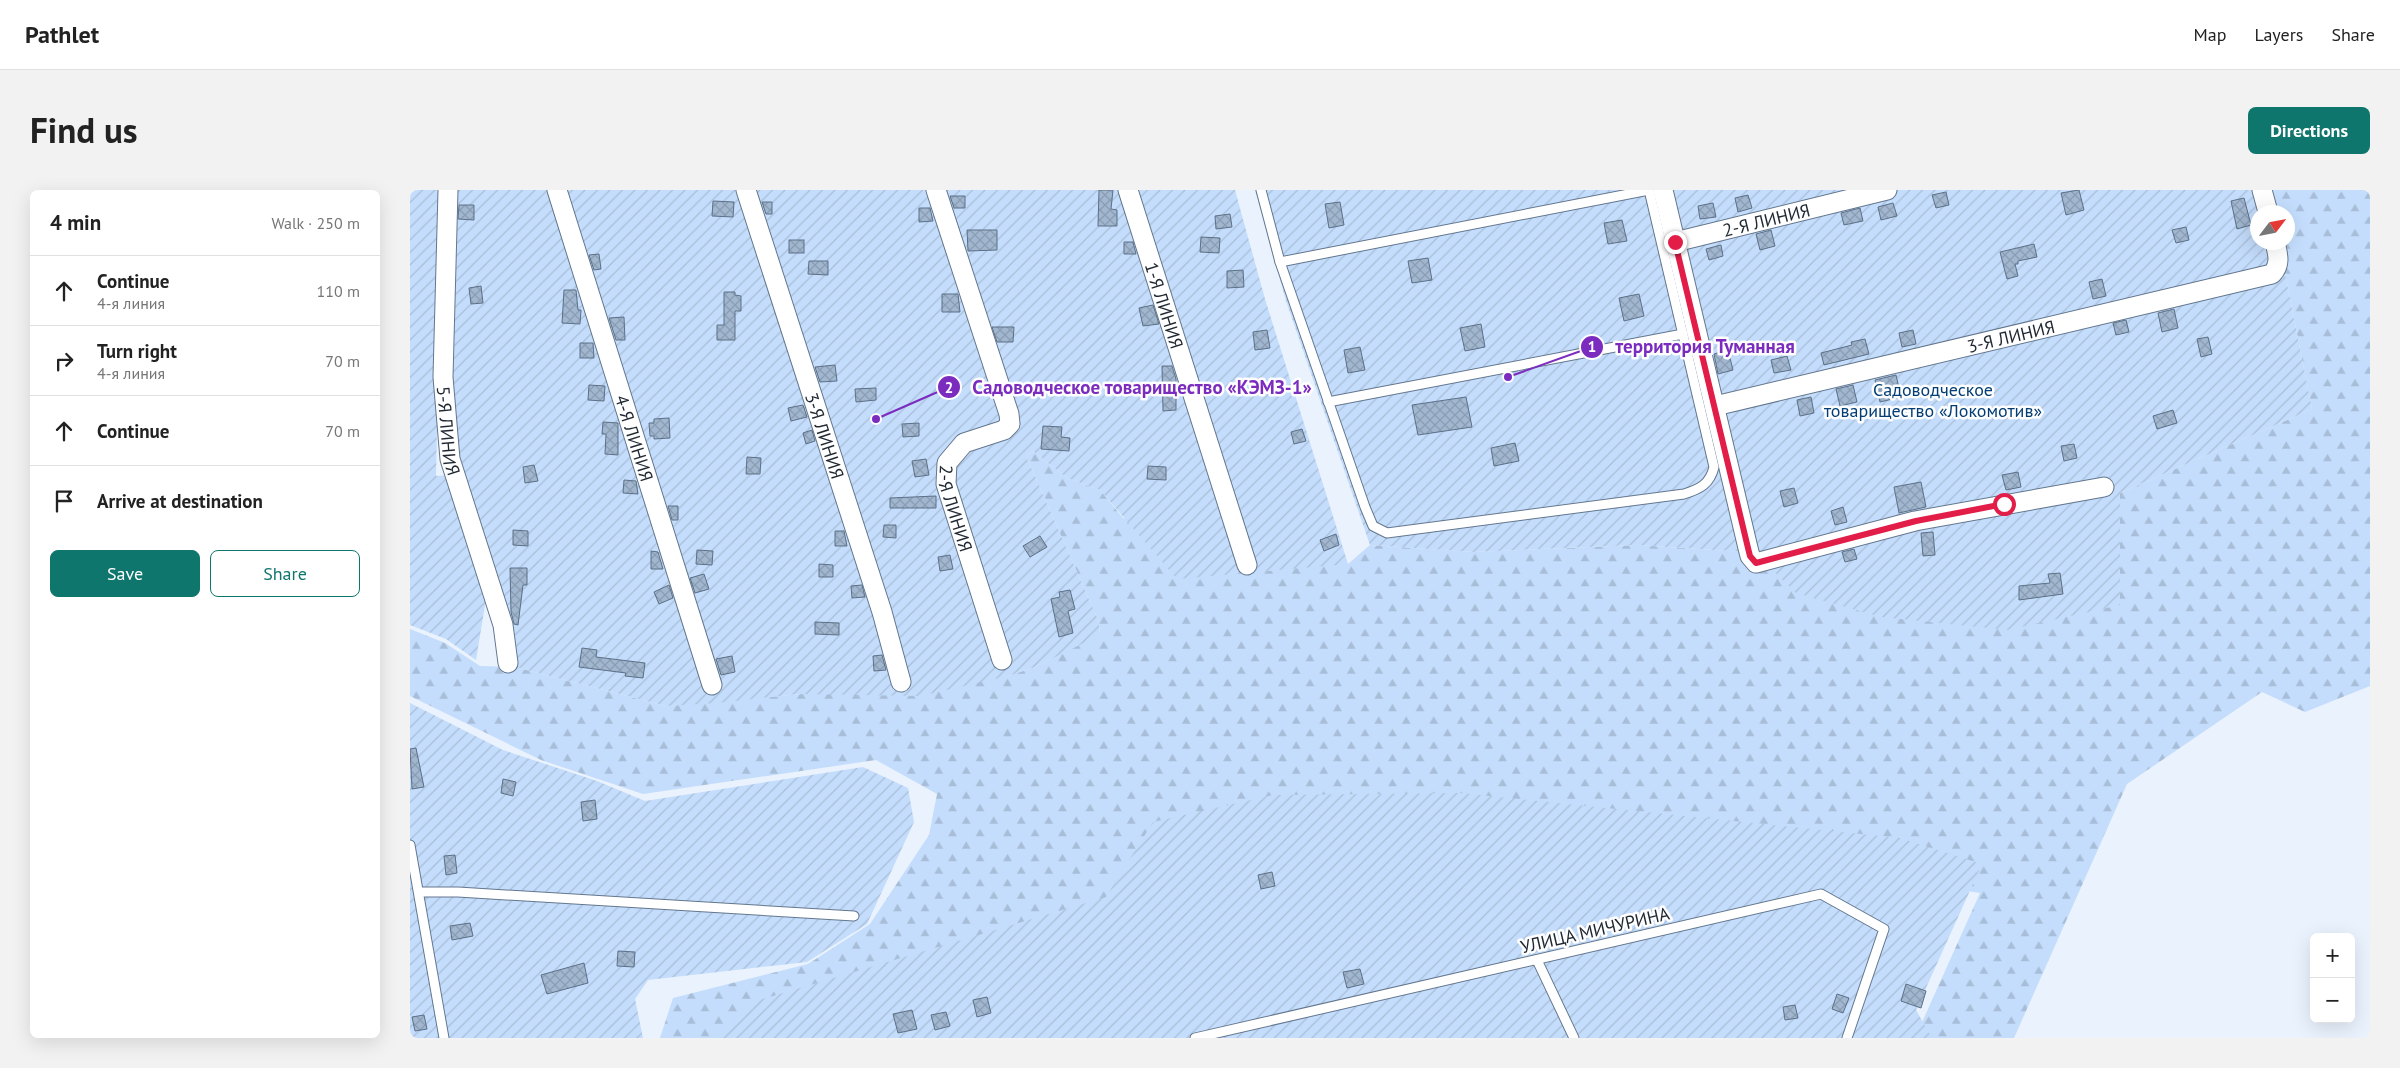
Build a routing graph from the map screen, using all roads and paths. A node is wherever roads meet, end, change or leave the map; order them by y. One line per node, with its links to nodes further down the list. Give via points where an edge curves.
1 (448, 190): 21 (street, 5-Я ЛИНИЯ, via 443,377 450,459 503,625)
2 (557, 190): 23 (street, 4-Я ЛИНИЯ)
3 (746, 190): 22 (street, 3-Я ЛИНИЯ, via 882,612)
4 (936, 190): 20 (street, 2-Я ЛИНИЯ, via 1009,414 1010,424 1004,430 964,443 947,463 946,484)
5 (1128, 190): 19 (street, 1-Я ЛИНИЯ)
6 (1260, 190): 14 (lane)
7 (1649, 190): 14 (lane); 15 (lane)
8 (1663, 190): 12 (street)
9 (1887, 190): 12 (street, 2-Я ЛИНИЯ)
10 (2262, 190): 11 (street)
11 (2266, 205)
12 (1675, 242): 17 (street)
13 (2277, 250): 17 (street, 3-Я ЛИНИЯ, via 2277,268 2272,274)
14 (1280, 262): 16 (lane)
15 (1683, 334): 16 (lane); 17 (lane)
16 (1328, 402): 17 (lane, via 1368,514 1374,526 1387,533 1684,494 1700,489 1711,478 1714,466)
17 (1708, 407): 18 (street, via 1750,556 1756,563 1916,521)
18 (2104, 487)
19 (1247, 565)
20 (1002, 660)
21 (508, 663)
22 (901, 682)
23 (712, 685)
24 (410, 845): 25 (lane)
25 (420, 892): 26 (lane); 28 (lane)
26 (854, 916)
27 (1537, 960): 29 (lane, УЛИЦА МИЧУРИНА); 30 (lane); 31 (lane, УЛИЦА МИЧУРИНА, via 1821,894 1884,929)
28 (444, 1038)
29 (1195, 1038)
30 (1574, 1038)
31 (1847, 1038)

